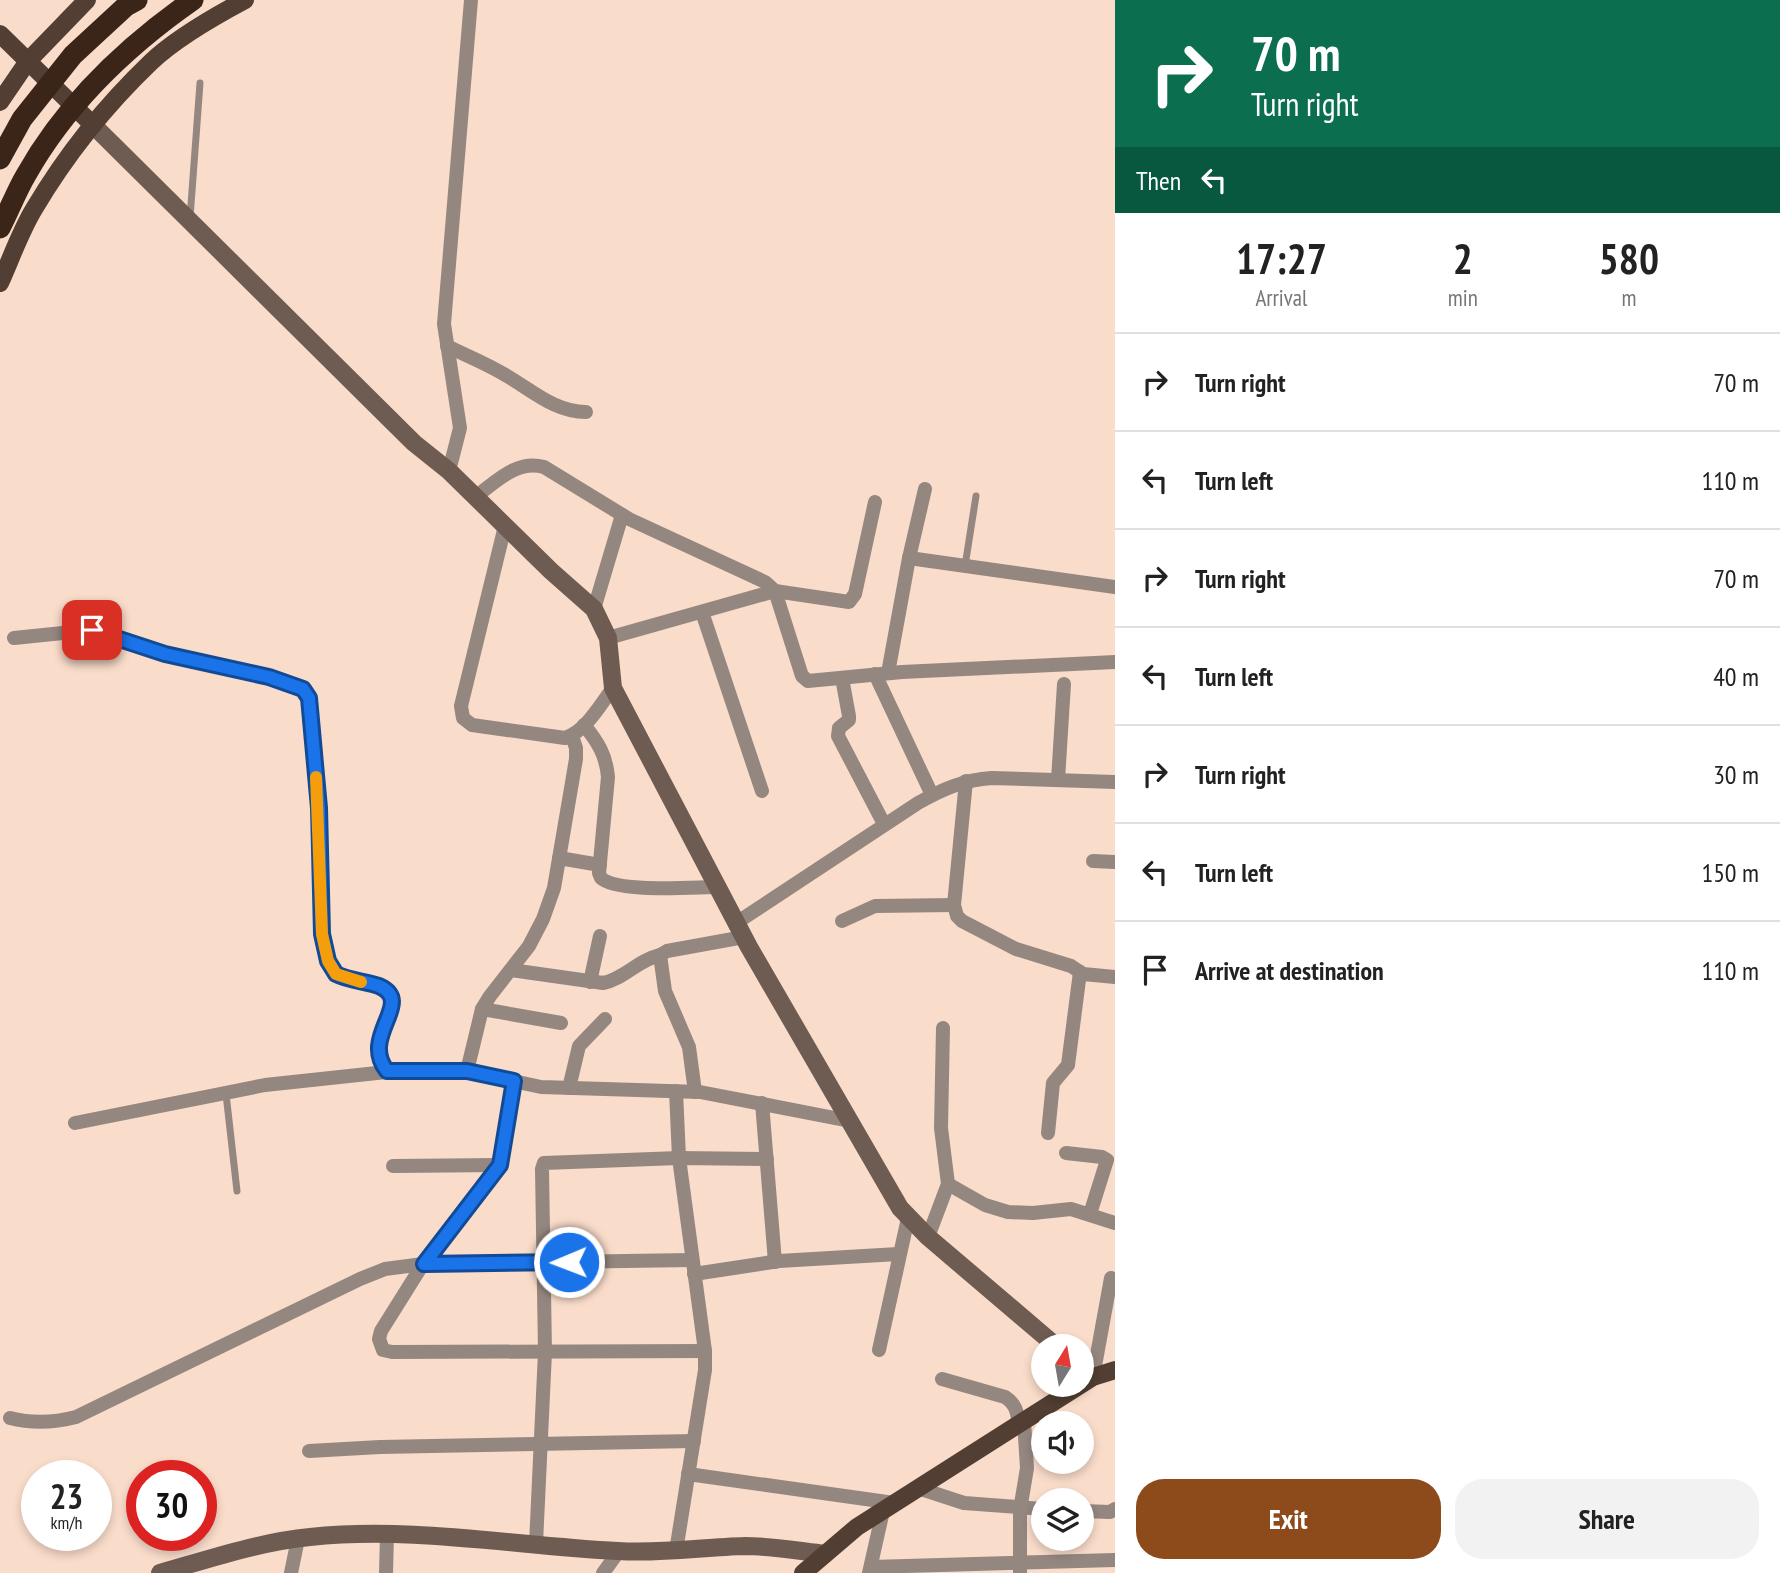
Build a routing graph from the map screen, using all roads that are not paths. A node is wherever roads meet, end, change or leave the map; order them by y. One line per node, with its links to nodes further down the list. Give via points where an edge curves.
1 (87, 0): 7 (main road)
2 (136, 0): 11 (highway, bridge, via 72,55 22,118)
3 (193, 0): 13 (highway, bridge, via 100,77 26,174)
4 (245, 0): 10 (main road, via 152,61)
5 (471, 0): 15 (street, via 445,305)
6 (0, 34): 7 (main road)
7 (28, 61): 9 (main road); 10 (main road)
8 (200, 83): 12 (lane)
9 (0, 102)
10 (93, 125): 12 (street); 14 (main road, via 33,211)
11 (0, 159)
12 (190, 219): 17 (street, via 414,443)
13 (0, 228)
14 (0, 283)
15 (447, 346): 16 (street, via 558,407); 17 (street, via 460,428)
16 (586, 412)
17 (449, 471): 20 (street)
18 (925, 489): 24 (street)
19 (976, 496): 25 (lane)
20 (475, 497): 22 (street, via 510,471 529,464 553,472); 23 (street)
21 (875, 502): 27 (street, via 852,600 845,603)
22 (622, 515): 27 (street, via 765,582); 28 (street)
23 (505, 526): 28 (street); 38 (street, via 461,706 463,718 472,725 539,736)
24 (909, 558): 25 (street); 34 (street)
25 (965, 566): 26 (street)
26 (1115, 587)
27 (775, 591): 29 (street); 33 (street, via 804,680)
28 (594, 609): 31 (street)
29 (702, 612): 31 (street); 42 (street)
30 (14, 638): 63 (street, via 92,630 303,689 309,698 318,799 324,947 336,974 389,993 393,1002 377,1053)
31 (608, 638): 36 (street)
32 (1115, 662): 34 (street, via 1025,664)
33 (842, 678): 34 (street); 44 (street, via 849,720 839,728 838,736)
34 (881, 678): 43 (street, via 888,704)
35 (1064, 684): 39 (street)
36 (613, 688): 37 (street); 49 (street)
37 (584, 725): 38 (street); 48 (street, via 598,742 608,777)
38 (572, 736): 45 (street, via 576,759)
39 (1058, 780): 40 (street); 41 (street)
40 (966, 781): 43 (street); 50 (street)
41 (1115, 782)
42 (762, 791)
43 (932, 795): 44 (street)
44 (884, 824): 52 (street)
45 (559, 858): 48 (street); 55 (street, via 543,919)
46 (1093, 861): 47 (street)
47 (1115, 862)
48 (600, 865): 49 (street, via 601,878 613,885)
49 (718, 887): 52 (street)
50 (954, 905): 51 (street, via 875,906); 56 (street, via 962,921 1016,949)
51 (842, 921)
52 (740, 930): 54 (street); 71 (street)
53 (600, 936): 58 (street)
54 (660, 955): 58 (street, via 613,981); 68 (street, via 665,991 689,1047)
55 (511, 970): 58 (street); 59 (street)
56 (1080, 972): 57 (street); 73 (street, via 1068,1065 1053,1083)
57 (1115, 977)
58 (590, 982)
59 (482, 1009): 61 (street); 64 (street)
60 (604, 1019): 66 (street, via 579,1046)
61 (561, 1023)
62 (943, 1028): 79 (street, via 941,1128)
63 (387, 1071): 64 (street); 69 (street)
64 (467, 1071): 65 (street)
65 (514, 1081): 66 (street); 77 (street)
66 (569, 1088): 67 (street)
67 (676, 1091): 68 (street); 75 (street)
68 (695, 1092): 70 (street)
69 (226, 1094): 72 (street); 80 (lane)
70 (762, 1103): 71 (street); 76 (street)
71 (850, 1121): 82 (street)
72 (75, 1123)
73 (1048, 1133)
74 (1066, 1153): 81 (street, via 1107,1160)
75 (679, 1158): 76 (street); 87 (street, via 544,1163); 89 (street)
76 (767, 1159): 86 (street)
77 (500, 1165): 78 (street); 88 (street)
78 (393, 1166)
79 (948, 1184): 81 (street, via 1007,1212 1071,1209); 84 (street)
80 (237, 1191)
81 (1090, 1214): 83 (street)
82 (908, 1218): 84 (street); 85 (street)
83 (1115, 1223)
84 (928, 1237): 91 (street)
85 (898, 1254): 86 (street); 93 (street)
86 (775, 1262): 89 (street)
87 (544, 1263): 88 (street); 89 (street); 95 (street)
88 (424, 1264): 95 (street, via 381,1331 383,1350); 100 (street, via 386,1269 360,1279 76,1417 43,1423)
89 (693, 1267): 94 (street)
90 (1111, 1278): 92 (street)
91 (1042, 1334)
92 (1094, 1345)
93 (879, 1350)
94 (705, 1351): 95 (street); 102 (street)
95 (545, 1352): 103 (street)
96 (1115, 1370): 97 (main road)
97 (1094, 1372)
98 (942, 1379): 101 (street, via 1005,1396)
99 (1054, 1397): 101 (main road)
100 (10, 1418)
101 (1022, 1422): 106 (main road); 107 (street, via 1027,1478)
102 (694, 1441): 103 (street); 105 (street)
103 (542, 1444): 104 (street); 114 (street)
104 (309, 1451)
105 (688, 1474): 108 (street); 116 (street)
106 (918, 1488): 107 (street, via 964,1503); 108 (main road)
107 (1021, 1506): 109 (street); 119 (street)
108 (889, 1507): 117 (main road); 120 (street)
109 (1031, 1507)
110 (1115, 1509): 111 (street)
111 (1094, 1511)
112 (387, 1535): 113 (street); 114 (street); 123 (street)
113 (299, 1539): 121 (street); 122 (street)
114 (536, 1544): 115 (street)
115 (619, 1551): 116 (street); 124 (street)
116 (676, 1551): 117 (street, via 748,1546)
117 (825, 1554): 125 (main road)
118 (1115, 1560): 119 (street)
119 (1020, 1568): 120 (street)
120 (870, 1570)
121 (160, 1573)
122 (291, 1573)
123 (386, 1573)
124 (603, 1573)
125 (803, 1573)

